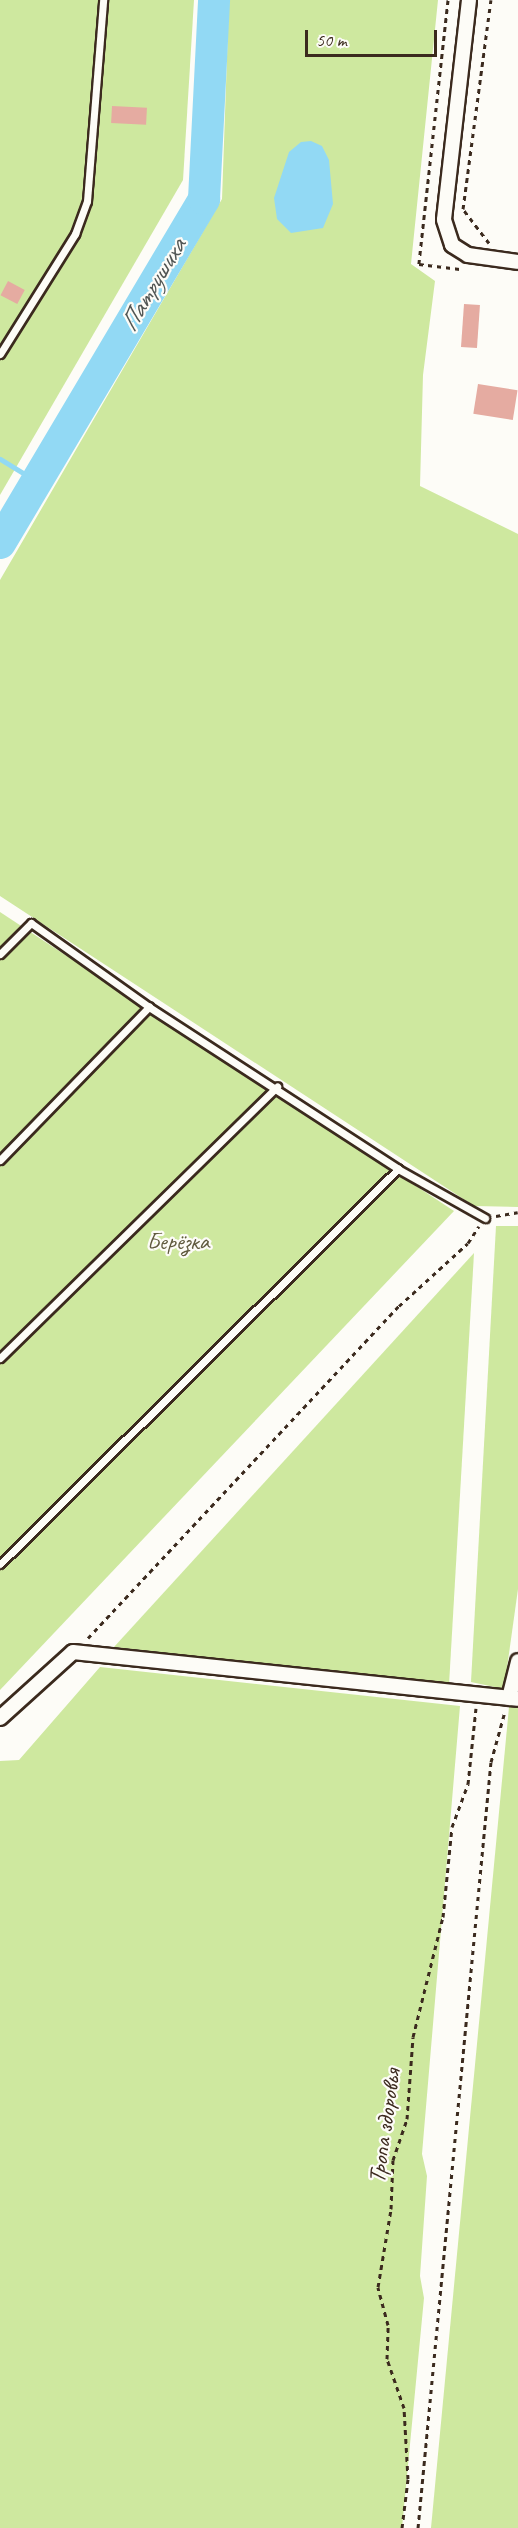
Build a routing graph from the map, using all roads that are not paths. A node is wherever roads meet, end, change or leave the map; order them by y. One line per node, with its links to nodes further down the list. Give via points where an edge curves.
1 (103, 0): 4 (lane, via 87,201 75,234)
2 (469, 0): 3 (street, via 444,220 452,245 468,255)
3 (518, 262)
4 (0, 354)
5 (0, 954): 6 (lane, via 31,923)
6 (149, 1007): 7 (lane); 8 (lane)
7 (278, 1087): 9 (lane); 11 (lane)
8 (0, 1160)
9 (398, 1169): 10 (lane); 12 (lane)
10 (484, 1218)
11 (0, 1358)
12 (0, 1564)
13 (518, 1660): 14 (street)
14 (513, 1698): 15 (street, via 73,1652)
15 (0, 1718)

